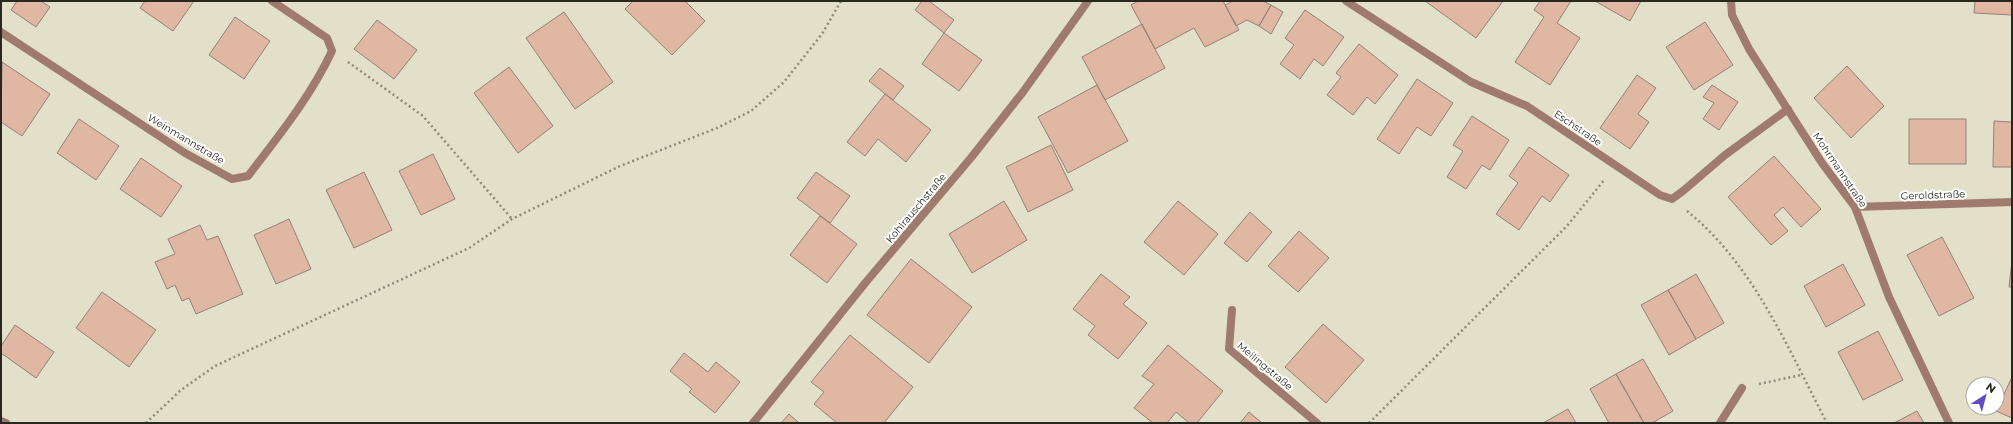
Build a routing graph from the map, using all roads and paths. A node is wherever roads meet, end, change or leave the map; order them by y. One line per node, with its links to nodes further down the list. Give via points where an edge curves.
1 (272, 1): 7 (street, via 327,38)
2 (841, 1): 13 (path, via 822,34 784,82 751,111 717,128 620,166)
3 (1088, 1): 20 (street, Kohlrauschstraße, via 1023,92 970,159)
4 (1346, 1): 9 (street, Eschstraße, via 1471,82 1527,106)
5 (1731, 1): 8 (street, Mohrmannstraße, via 1732,15 1749,49)
6 (1, 32): 7 (street, Weinmannstraße, via 186,153 232,179 248,176 305,97)
7 (332, 52): 13 (path, via 363,71 423,116)
8 (1788, 109): 10 (street); 12 (street, Mohrmannstraße, via 1822,163)
9 (1616, 166): 10 (street, Eschstraße, via 1660,195); 22 (path, via 1566,226)
10 (1672, 199): 15 (path, via 1707,227 1736,264 1767,307)
11 (2012, 202): 12 (street, Geroldstraße)
12 (1855, 207): 25 (street, Mohrmannstraße, via 1889,297)
13 (512, 219): 19 (path, via 469,248 215,366 181,390)
14 (1232, 310): 21 (street, Meilingstraße, via 1229,349)
15 (1802, 374): 16 (path); 24 (path)
16 (1742, 388): 23 (street)
17 (1, 421): 18 (street)
18 (6, 423)
19 (146, 423)
20 (752, 423)
21 (1317, 423)
22 (1369, 423)
23 (1720, 423)
24 (1827, 423)
25 (1949, 423)

